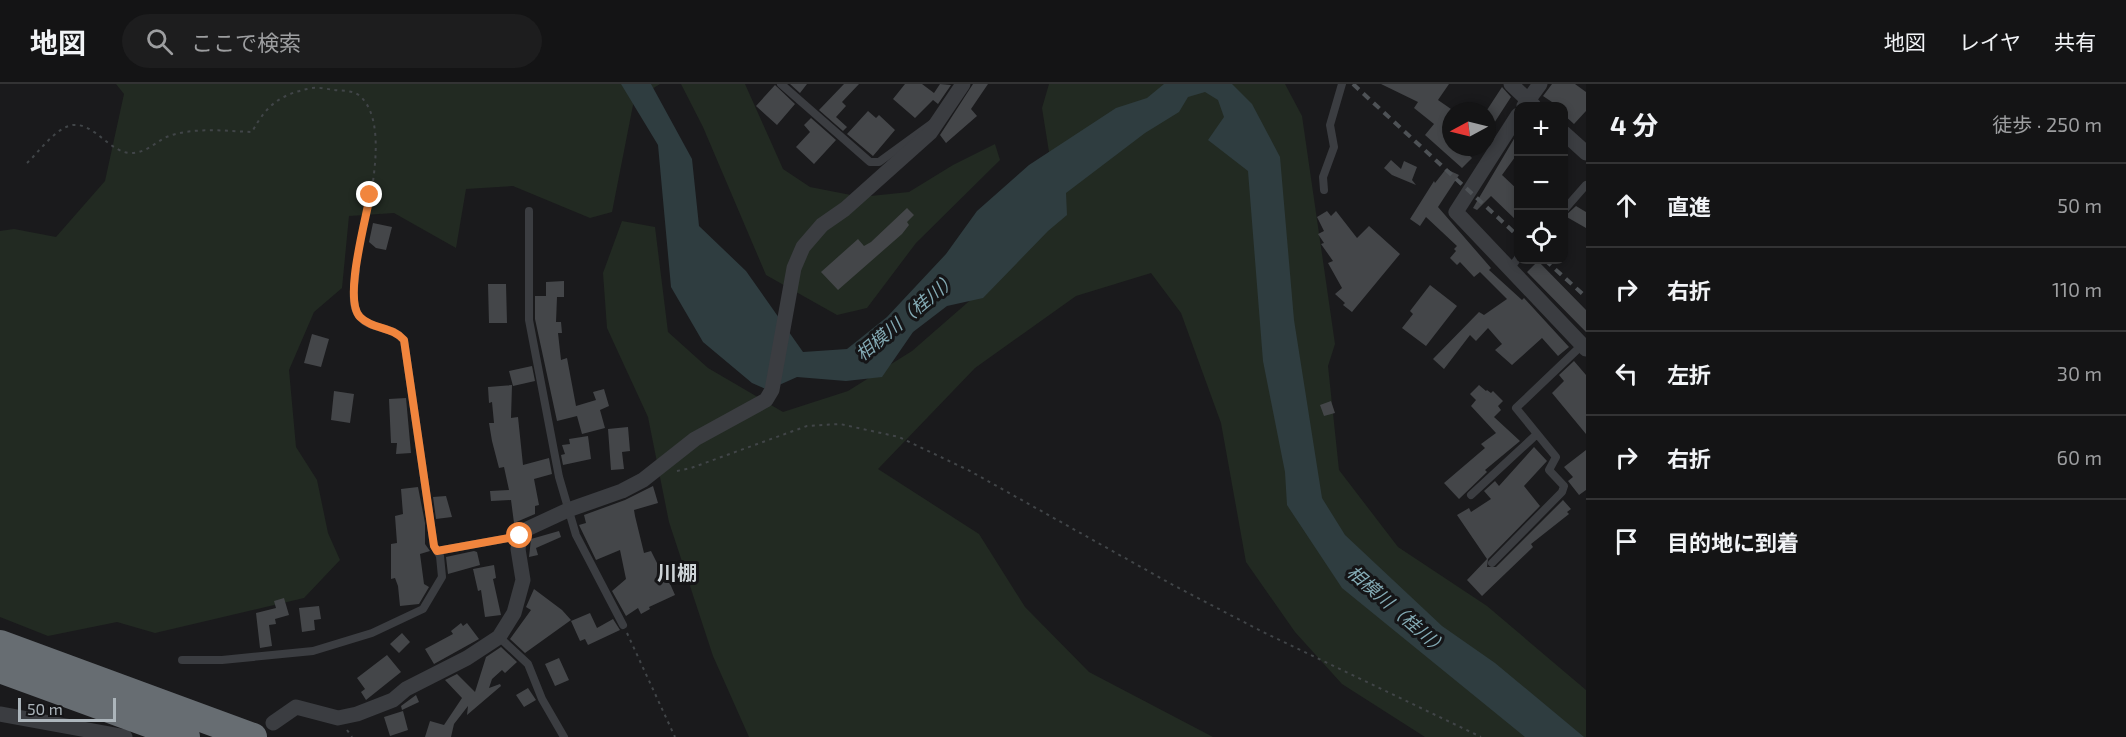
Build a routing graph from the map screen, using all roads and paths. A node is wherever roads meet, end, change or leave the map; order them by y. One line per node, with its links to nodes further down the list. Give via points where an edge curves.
1 (781, 84): 8 (lane, via 870,162 879,162 928,124)
2 (963, 84): 8 (street)
3 (1342, 84): 14 (lane, via 1330,125 1334,147 1323,177)
4 (1511, 84): 6 (street)
5 (1540, 84): 7 (street)
6 (1526, 102)
7 (1530, 102)
8 (938, 121): 24 (street, via 803,246 794,268 772,390 766,400 695,439 644,480 612,496)
9 (1514, 121): 17 (street, via 1456,212)
10 (1568, 137): 11 (street)
11 (1586, 153)
12 (27, 163): 19 (path, via 62,130 73,125 130,153 147,150 169,136 209,130 252,132 279,97 293,92 317,87 352,92 366,105 377,151)
13 (1586, 185): 15 (lane)
14 (1324, 190)
15 (1568, 205)
16 (529, 211): 24 (lane, via 529,320)
17 (1514, 263)
18 (1515, 264): 20 (street)
19 (356, 271): 26 (lane, via 354,309 360,318 394,330 404,340)
20 (1584, 347): 21 (lane, via 1516,408)
21 (1538, 434): 23 (lane); 27 (lane, via 1556,457 1549,470 1564,486 1562,492)
22 (677, 471): 39 (path, via 807,426 840,424 899,437 970,471 1261,631)
23 (1472, 495)
24 (568, 510): 25 (street); 28 (lane, via 576,535)
25 (520, 536): 26 (lane); 29 (street, via 522,593)
26 (437, 551): 31 (lane, via 442,577 423,609 372,633 314,651)
27 (1492, 563)
28 (623, 625): 38 (path)
29 (499, 637): 34 (street, via 467,658 406,688 393,700 338,718 296,707); 37 (lane, via 528,664)
30 (0, 644): 34 (highway)
31 (182, 660)
32 (0, 669): 36 (highway)
33 (0, 714): 35 (street)
34 (263, 730)
35 (125, 737)
36 (186, 737)
37 (564, 737)
38 (675, 737)
39 (1481, 737)

